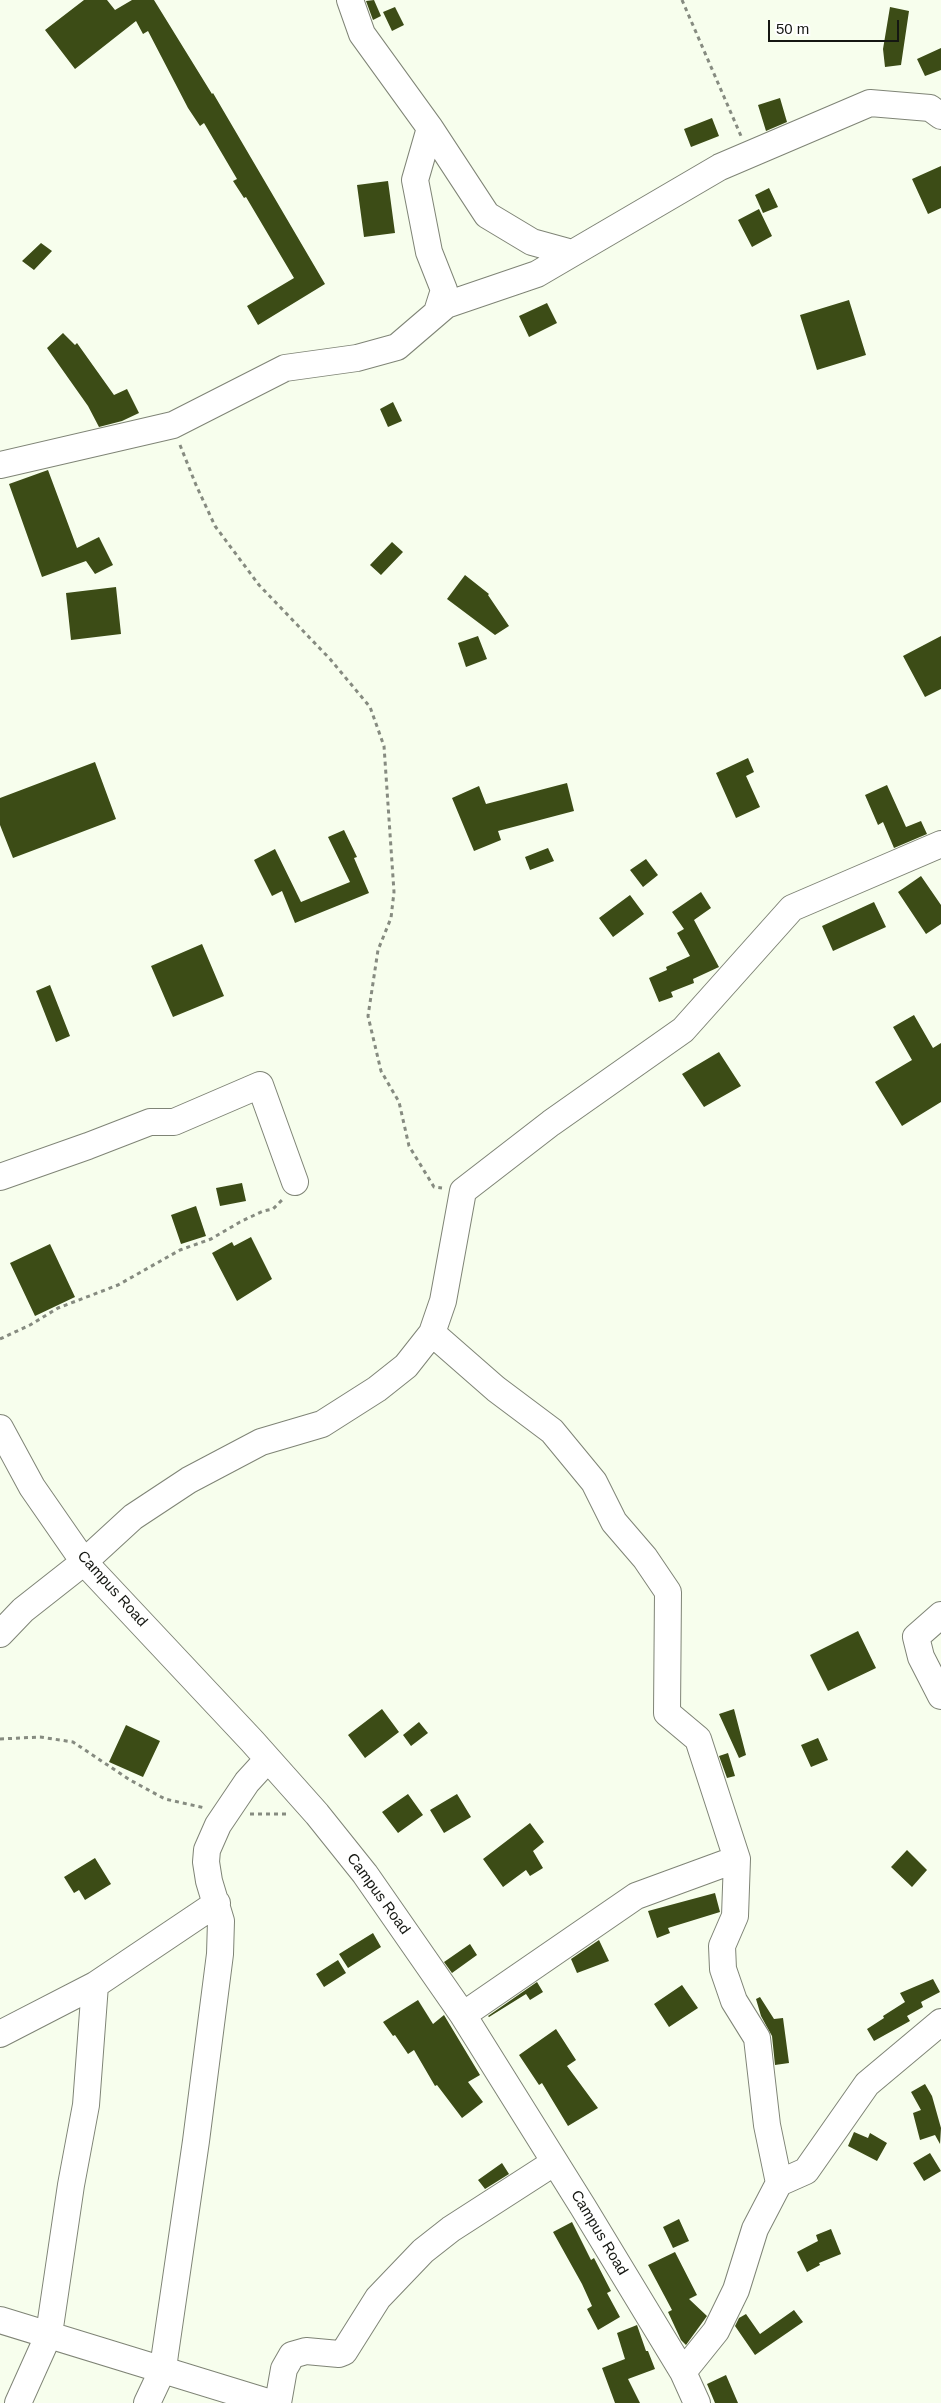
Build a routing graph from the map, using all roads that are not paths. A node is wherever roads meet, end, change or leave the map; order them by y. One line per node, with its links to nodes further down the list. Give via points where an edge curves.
1 (350, 0): 3 (street, via 362,34)
2 (941, 116): 4 (street, via 930,108 870,103 720,167)
3 (430, 128): 4 (street, via 486,215 532,242); 5 (street, via 415,180 429,252 444,290)
4 (572, 253): 5 (street, via 537,274 446,305)
5 (437, 312): 6 (street, via 397,347 357,358 285,368 173,425)
6 (0, 465)
7 (941, 844): 10 (street, via 792,908 683,1030 551,1123 463,1192 443,1301)
8 (0, 1177): 9 (street, via 150,1122 174,1122 260,1085)
9 (296, 1182)
10 (432, 1333): 12 (street, via 406,1366 377,1389 322,1424 261,1442 189,1480 133,1517); 17 (street, via 496,1389 552,1431 594,1482 614,1522 645,1558 668,1592 667,1713 698,1739)
11 (0, 1428): 12 (street, Campus Road, via 32,1487)
12 (84, 1562): 14 (street, via 23,1610); 16 (street, Campus Road)
13 (941, 1615): 15 (street, via 916,1637 921,1657)
14 (0, 1634)
15 (941, 1696)
16 (268, 1758): 18 (street, via 247,1782 212,1836 207,1850 209,1881); 20 (street, Campus Road, via 365,1874)
17 (737, 1859): 20 (street, via 636,1896); 24 (street, via 735,1916 722,1946 723,1969 734,2001 757,2038 767,2125)
18 (217, 1903): 19 (street); 27 (street, via 221,1921 220,1954)
19 (95, 1985): 22 (street); 26 (street, via 86,2106)
20 (463, 2015): 23 (street, Campus Road)
21 (941, 2022): 24 (street, via 867,2084 806,2171)
22 (0, 2034)
23 (555, 2162): 28 (street, Campus Road); 29 (street, via 451,2229 423,2252 378,2298 344,2352 306,2351 292,2355 284,2369)
24 (779, 2183): 28 (street, via 755,2229 736,2290 716,2330)
25 (0, 2320): 26 (street)
26 (49, 2334): 27 (street); 30 (street)
27 (162, 2369): 29 (street, via 264,2401); 31 (street)
28 (683, 2372): 32 (street, Campus Road)
29 (278, 2402)
30 (18, 2403)
31 (148, 2403)
32 (697, 2403)

